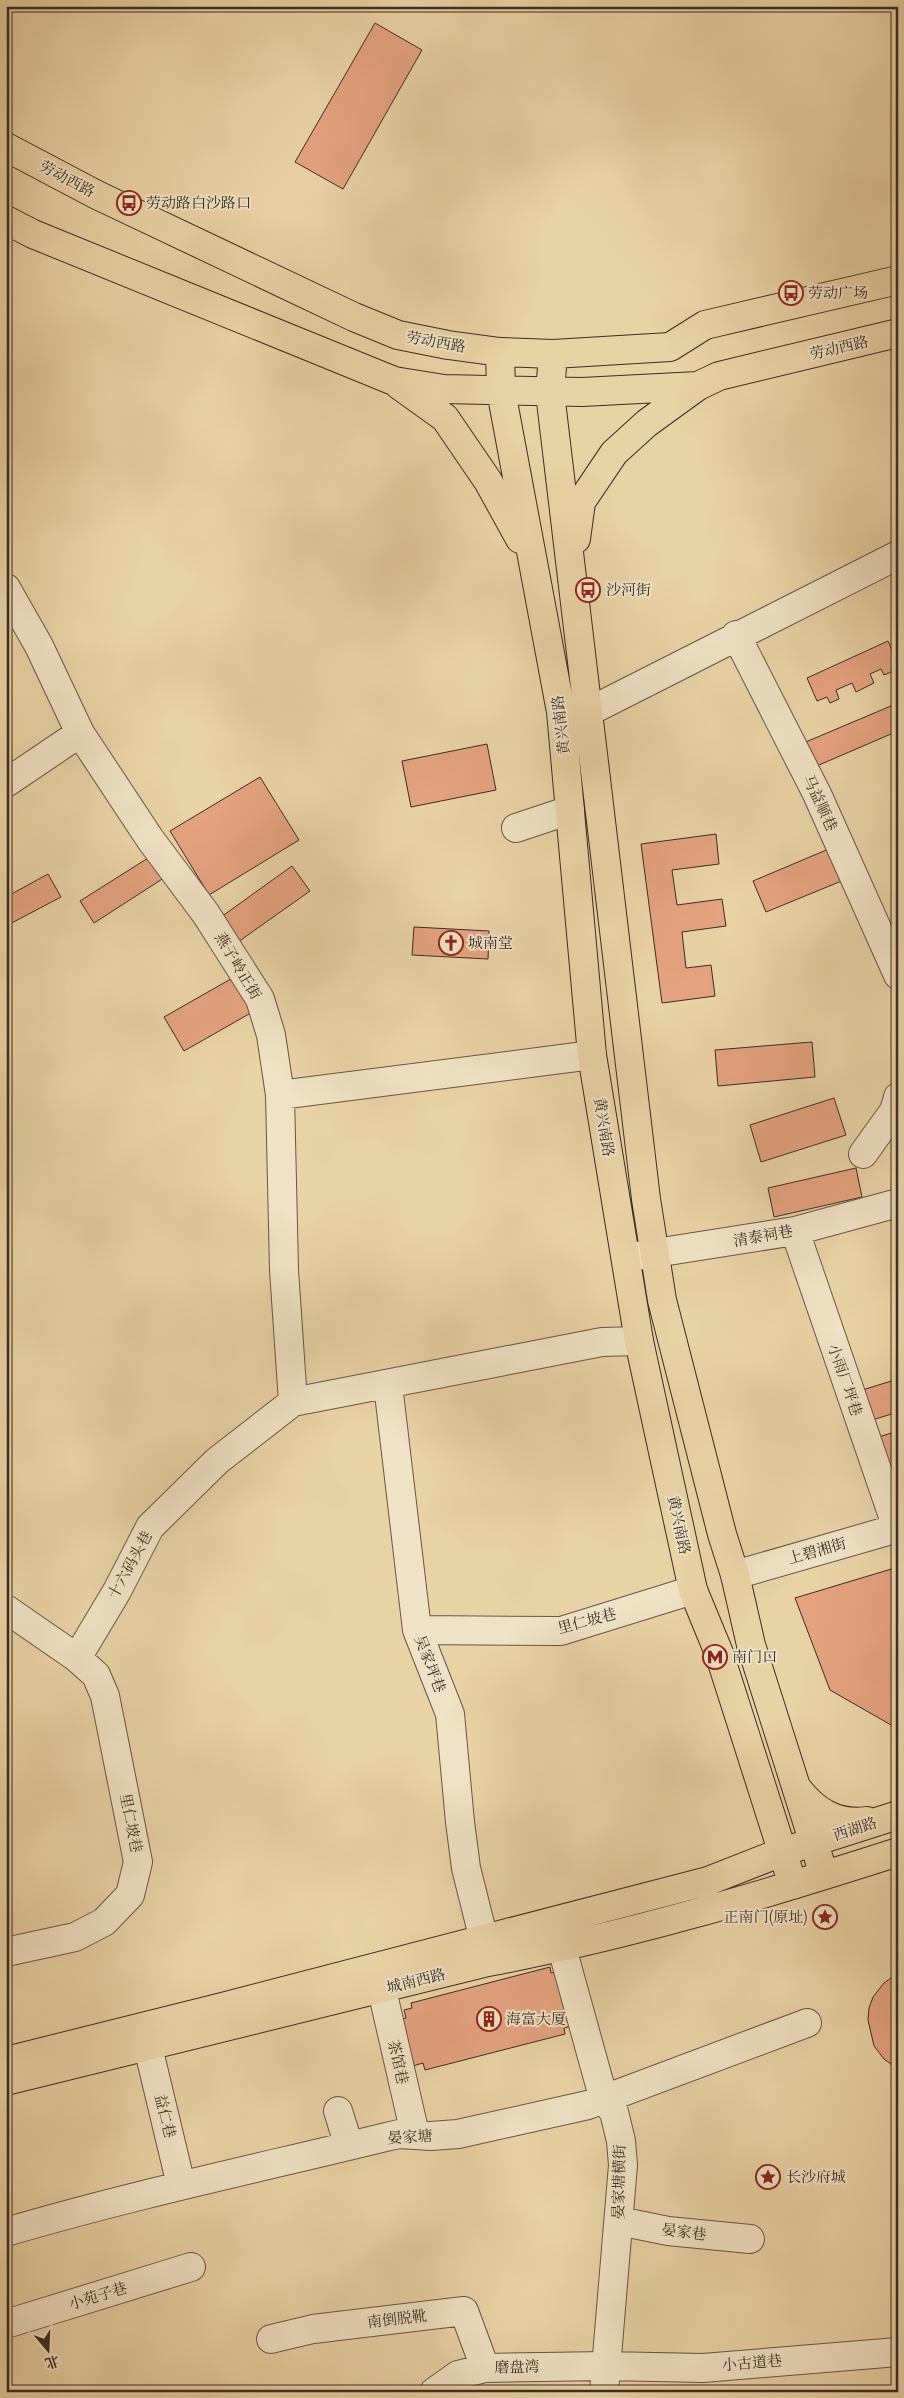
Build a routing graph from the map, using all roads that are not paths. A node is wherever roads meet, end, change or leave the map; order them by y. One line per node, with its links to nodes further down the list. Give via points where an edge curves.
1 (6, 147): 5 (main road, 劳动西路, via 97,195 354,317 398,335)
2 (6, 220): 7 (main road, 劳动西路, via 33,234)
3 (898, 280): 6 (main road, 劳动西路, via 705,325 670,347)
4 (898, 333): 8 (main road, 劳动西路, via 719,376)
5 (500, 352): 6 (main road, 劳动西路); 9 (main road, 黄兴南路)
6 (552, 354): 10 (main road, 黄兴南路)
7 (394, 381): 9 (main road, 劳动西路, via 444,389); 12 (main road, via 446,418 512,520)
8 (698, 386): 10 (main road, 劳动西路); 13 (main road, via 647,423 614,453 581,502)
9 (501, 391): 10 (main road, 劳动西路); 12 (main road, 黄兴南路)
10 (550, 393): 13 (main road, 黄兴南路)
11 (898, 555): 15 (street)
12 (537, 579): 19 (main road, 黄兴南路, via 561,712)
13 (571, 583): 16 (main road, 黄兴南路)
14 (6, 588): 17 (street, 燕子岭正街, via 39,646)
15 (736, 635): 16 (street); 21 (street, 马益顺巷, via 817,794)
16 (588, 712): 28 (main road, 黄兴南路)
17 (80, 733): 18 (street); 23 (street, 燕子岭正街, via 150,839 206,914 260,999 271,1036)
18 (6, 783)
19 (570, 810): 20 (street); 22 (main road, 黄兴南路)
20 (516, 828)
21 (898, 975)
22 (592, 1055): 23 (street); 29 (main road, 黄兴南路)
23 (280, 1095): 32 (street, 燕子岭正街, via 284,1270)
24 (898, 1097): 25 (street, via 894,1111)
25 (862, 1154)
26 (898, 1202): 27 (street, 清泰祠巷)
27 (795, 1231): 28 (street, 清泰祠巷); 33 (street, 小雨厂坪巷)
28 (655, 1254): 29 (street, 清泰祠巷); 34 (main road, 黄兴南路, via 662,1300 722,1534)
29 (626, 1258): 30 (main road, 黄兴南路)
30 (639, 1341): 31 (street, via 602,1342); 35 (main road, 黄兴南路)
31 (388, 1385): 32 (street); 37 (street, 吴家坪巷)
32 (294, 1402): 38 (street, 十六码头巷, via 217,1462 150,1528)
33 (897, 1528): 34 (street, 上碧湘街)
34 (736, 1575): 39 (main road, 黄兴南路, via 751,1645)
35 (693, 1590): 37 (street, 里仁坡巷, via 561,1631); 40 (main road, 黄兴南路, via 718,1653)
36 (6, 1609): 38 (street, 里仁坡巷)
37 (417, 1630): 48 (street, 吴家坪巷, via 450,1714 466,1868)
38 (77, 1658): 50 (street, 里仁坡巷, via 96,1675 105,1696 138,1862 130,1896 104,1922 75,1937)
39 (795, 1785): 41 (main road, via 812,1807 834,1818 861,1822); 42 (main road, 黄兴南路)
40 (763, 1792): 43 (main road, 黄兴南路); 46 (main road, via 763,1824 752,1849 736,1866)
41 (892, 1817): 42 (main road, 西湖路)
42 (813, 1842): 43 (main road, 城南西路); 45 (main road, 黄兴南路)
43 (782, 1852): 46 (main road, 城南西路); 47 (main road, 黄兴南路)
44 (898, 1852): 45 (main road)
45 (824, 1876): 47 (main road, 城南西路)
46 (708, 1881): 48 (main road, 城南西路)
47 (793, 1886): 49 (main road, 城南西路)
48 (484, 1940): 54 (main road, 城南西路)
49 (562, 1948): 51 (main road, 城南西路, via 488,1962); 56 (street, 晏家塘横街)
50 (6, 1952)
51 (382, 1990): 53 (main road, 城南西路); 58 (street, 茶馆巷)
52 (807, 2023): 56 (street, 晏家塘)
53 (148, 2047): 55 (main road, 城南西路); 60 (street, 益仁巷)
54 (6, 2060)
55 (6, 2081)
56 (604, 2100): 58 (street, 晏家塘, via 458,2134); 61 (street, 晏家塘横街, via 614,2112 621,2141)
57 (338, 2110): 59 (street)
58 (415, 2134): 59 (street, 晏家塘)
59 (348, 2146): 60 (street, 晏家塘)
60 (182, 2184): 62 (street, 晏家塘)
61 (619, 2221): 63 (street, 晏家巷, via 668,2231); 69 (street, 晏家塘横街)
62 (6, 2232)
63 (750, 2239)
64 (191, 2267): 65 (street, 小苑子巷)
65 (6, 2324)
66 (271, 2339): 68 (street, 南倒脱靴, via 314,2329 464,2311)
67 (898, 2352): 69 (street, 小古道巷)
68 (485, 2368): 69 (street, 磨盘湾); 70 (street, 磨盘湾, via 458,2375)
69 (605, 2379)
70 (434, 2392)

